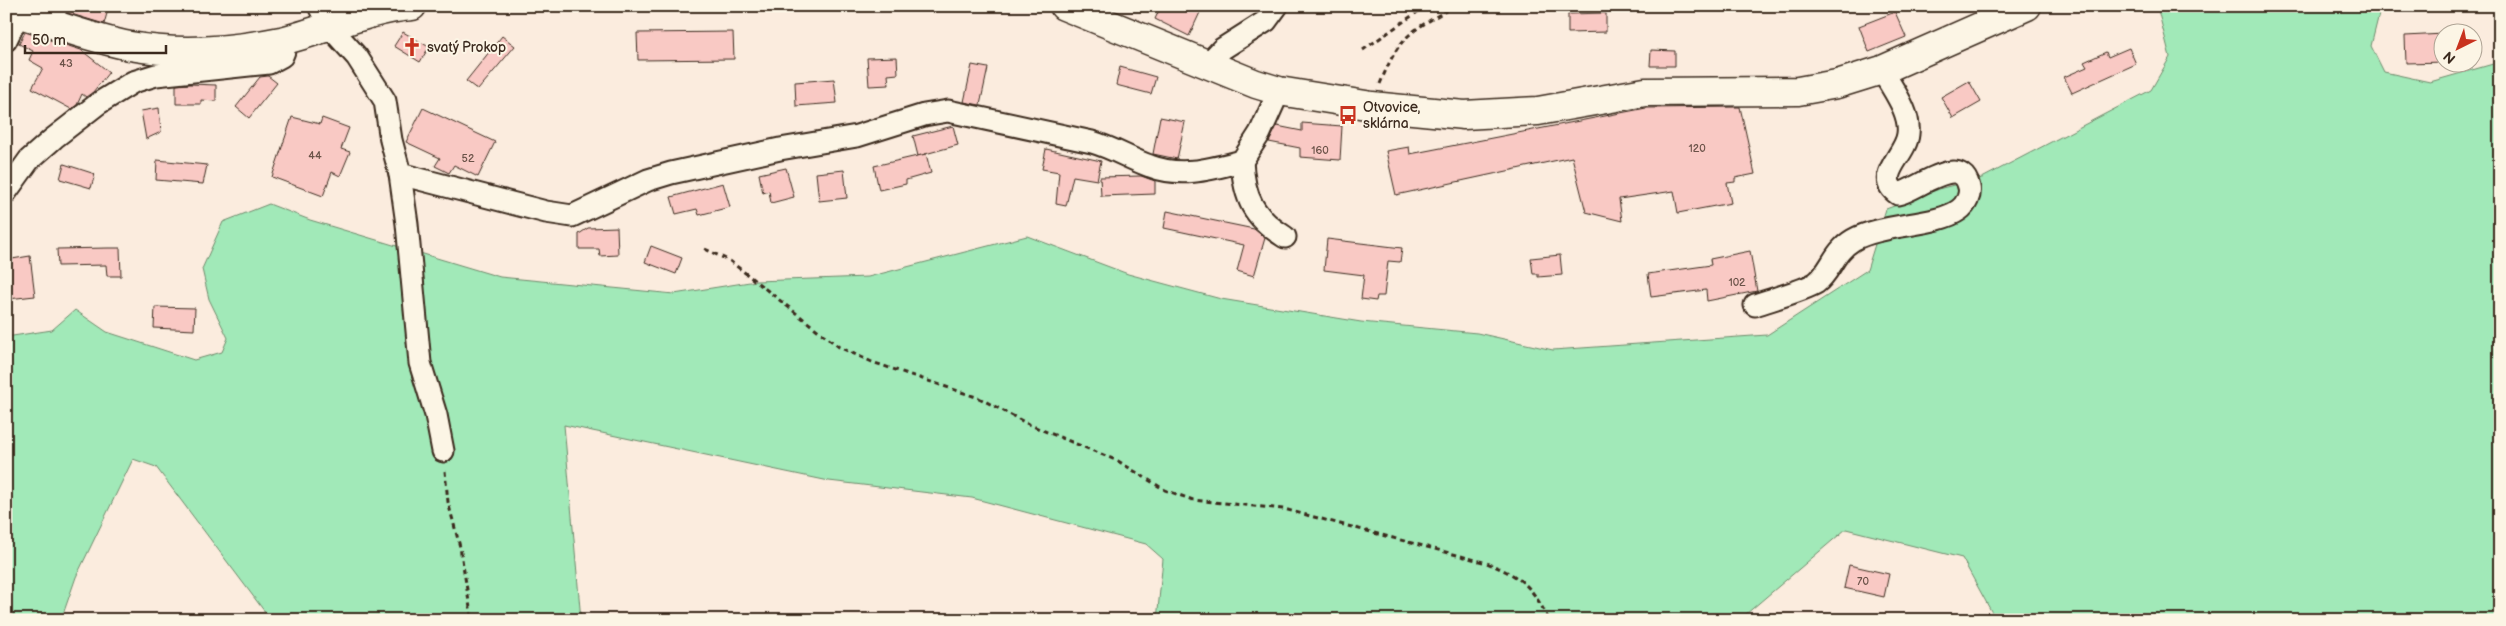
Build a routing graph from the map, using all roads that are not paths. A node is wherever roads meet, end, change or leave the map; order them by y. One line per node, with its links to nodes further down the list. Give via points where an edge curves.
1 (412, 6): 7 (main road)
2 (1064, 6): 10 (main road)
3 (1277, 6): 10 (street, via 1266,22 1222,48)
4 (2027, 6): 11 (main road)
5 (13, 12): 6 (main road); 8 (street)
6 (52, 14): 9 (main road, via 105,40 153,49 211,51)
7 (324, 16): 9 (main road); 14 (street, via 357,57 385,102)
8 (6, 40)
9 (281, 41): 15 (street, via 282,56 269,63 156,76 133,82 99,103 54,138 29,160)
10 (1208, 64): 12 (main road)
11 (1882, 70): 12 (main road, via 1837,84 1798,91 1645,92 1538,111 1501,114 1464,115 1372,106); 17 (street, via 1909,120 1905,146 1890,169 1888,186 1898,194 1909,192 1941,173 1952,171 1960,174 1969,186 1965,204 1958,211 1937,218 1854,239 1839,251 1816,282)
12 (1279, 91): 13 (street, via 1260,133)
13 (1242, 161): 14 (street, via 1184,173 1164,171 1102,144 948,111 924,115 857,136 780,148 671,173 648,180 572,216); 16 (street, via 1243,185 1251,204 1262,220)
14 (400, 174): 18 (street, via 408,224 420,363)
15 (6, 192)
16 (1285, 237)
17 (1755, 306)
18 (443, 451)

